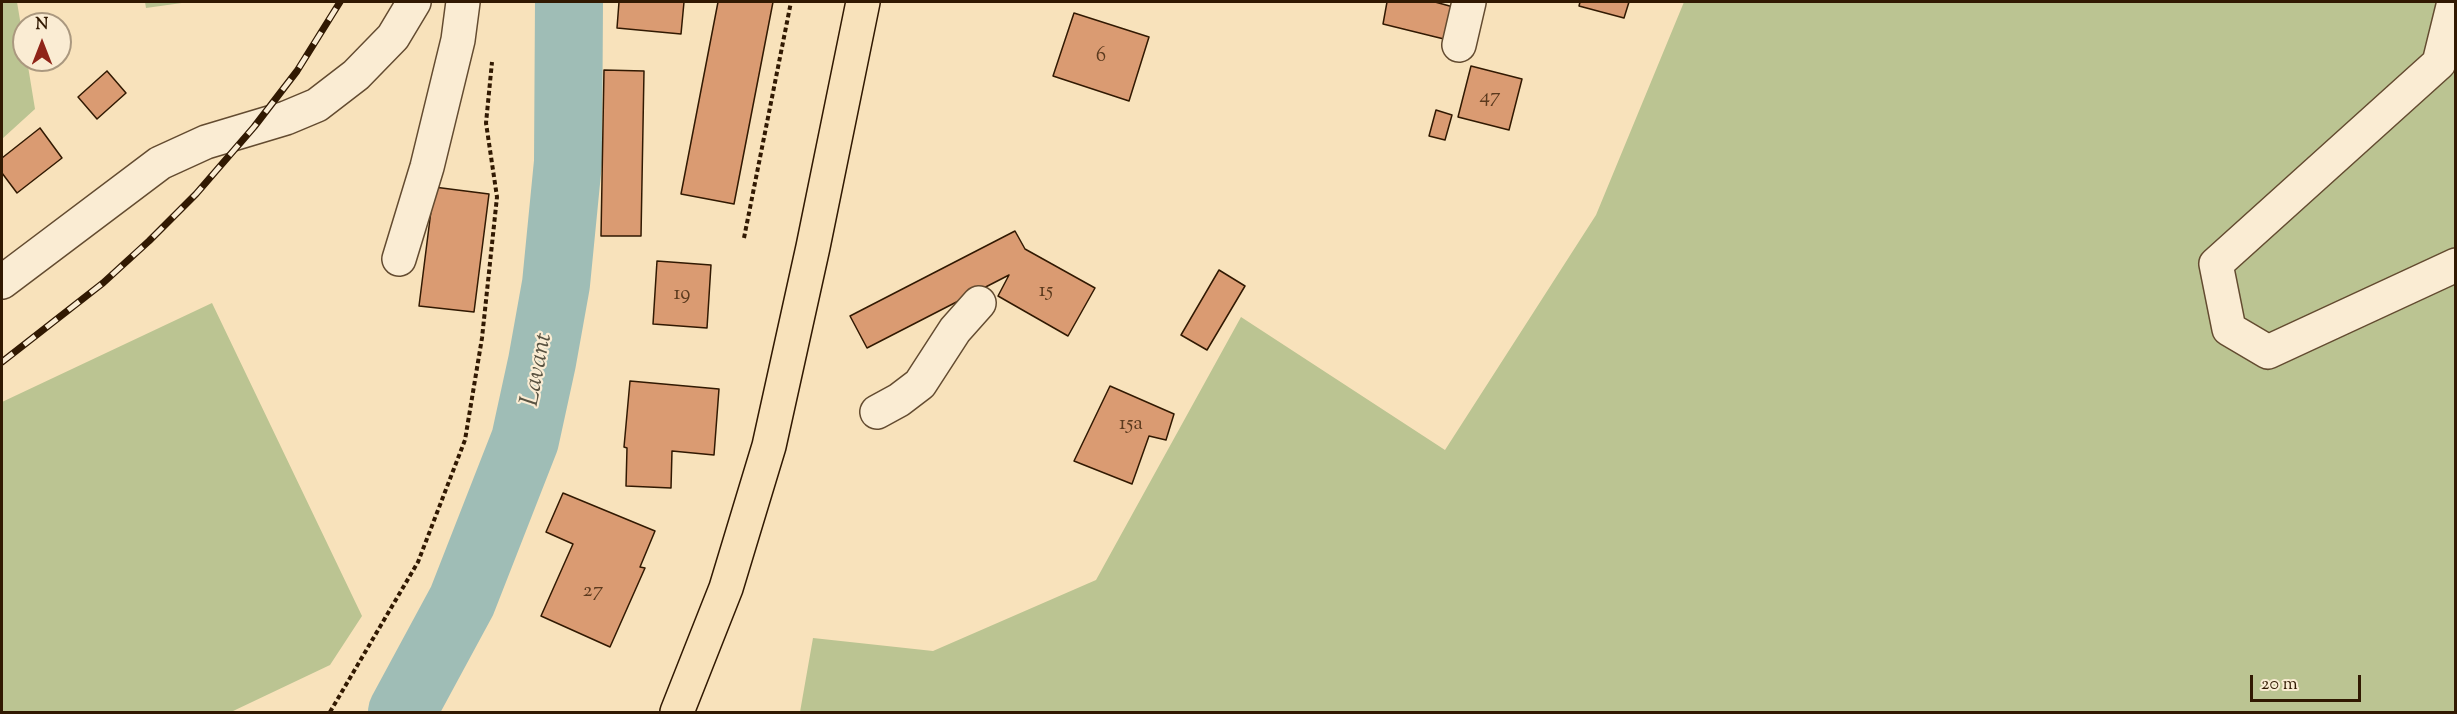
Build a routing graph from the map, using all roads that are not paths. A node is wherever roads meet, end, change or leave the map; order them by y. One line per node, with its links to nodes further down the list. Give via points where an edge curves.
1 (414, 2): 9 (street, via 393,37 356,75 317,105 206,142 160,163)
2 (463, 2): 7 (street, via 458,40 427,167)
3 (863, 2): 12 (main road, via 769,446 726,588)
4 (1469, 2): 6 (street)
5 (2454, 2): 8 (street, via 2439,63 2216,264 2229,329 2268,352)
6 (1459, 45)
7 (399, 259)
8 (2456, 265)
9 (2, 282)
10 (979, 303): 11 (street, via 955,330 920,384)
11 (877, 412)
12 (677, 712)

